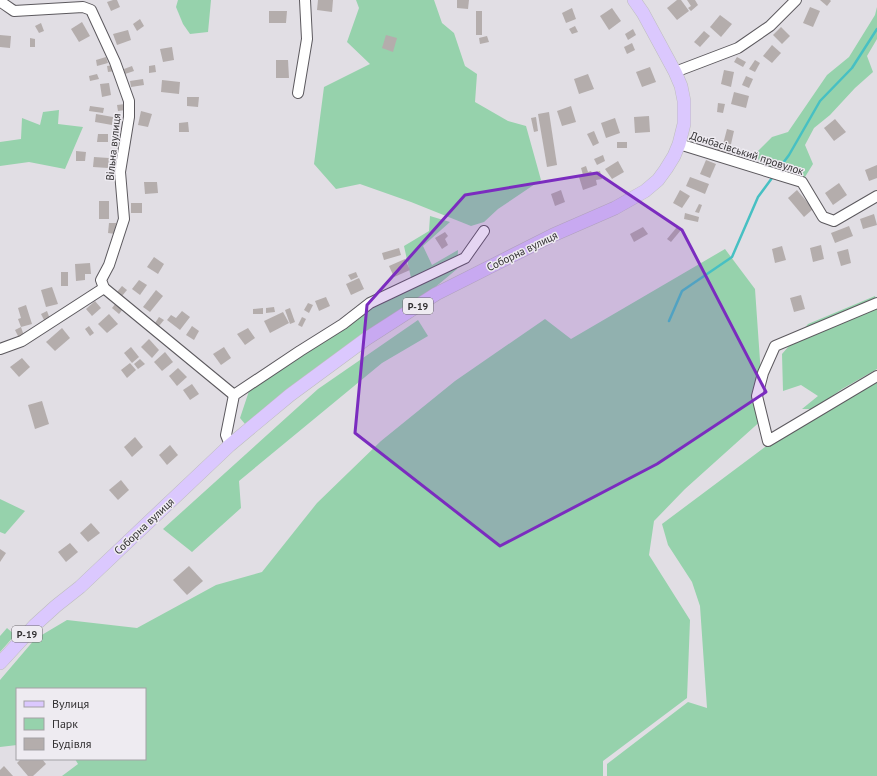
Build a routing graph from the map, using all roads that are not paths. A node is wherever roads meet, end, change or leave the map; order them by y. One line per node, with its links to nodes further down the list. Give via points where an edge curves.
1 (1, 0): 10 (street, Вільна вулиця, via 14,11 83,7 92,10 129,101 129,117 120,172 124,219 109,265 100,280)
2 (306, 0): 6 (street, via 307,39)
3 (634, 0): 5 (main road, Соборна вулиця / Р-19)
4 (796, 0): 5 (street, via 770,26 738,48)
5 (675, 72): 7 (main road, Соборна вулиця / Р-19, via 684,101 684,124)
6 (298, 93)
7 (680, 144): 8 (street, Донбасівський провулок, via 802,182 823,217 834,221); 15 (main road, Соборна вулиця / Р-19, via 658,180 645,191 436,294 366,339 290,395)
8 (877, 196)
9 (484, 231): 14 (street, via 465,258 370,303 343,324)
10 (104, 288): 12 (street, via 22,341); 14 (street)
11 (877, 303): 13 (street, via 775,346 763,373 757,396 768,441)
12 (0, 349)
13 (877, 376)
14 (234, 395): 15 (street, via 226,435)
15 (230, 445): 16 (main road, Соборна вулиця / Р-19, via 80,587 35,625)
16 (0, 663)

